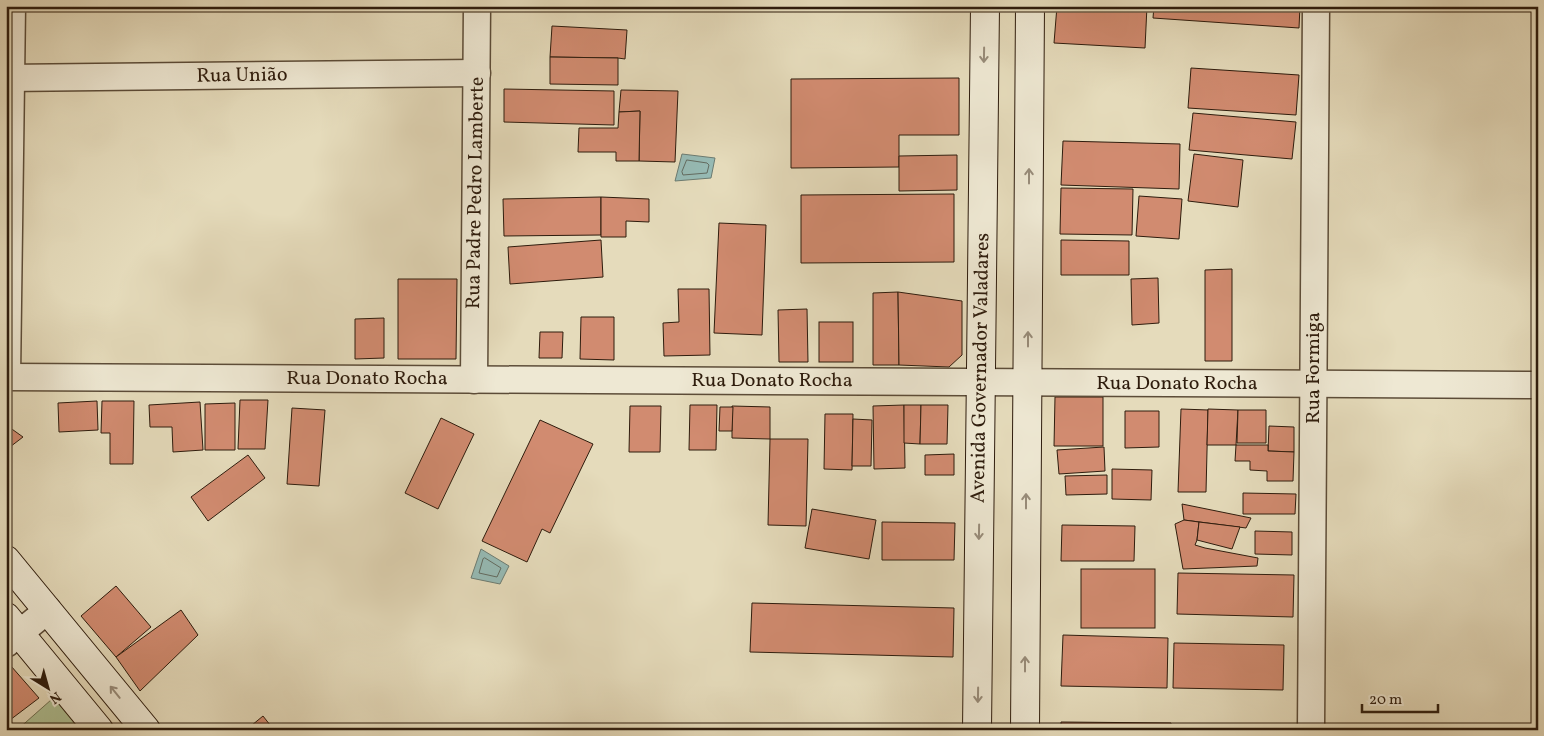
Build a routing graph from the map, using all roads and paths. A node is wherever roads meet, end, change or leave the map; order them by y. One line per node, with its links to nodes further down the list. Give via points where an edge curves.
1 (12, 6): 7 (street)
2 (478, 6): 6 (street, Rua Padre Pedro Lamberte)
3 (985, 6): 10 (street, Avenida Governador Valadares, one-way to 10)
4 (1030, 6): 11 (street, one-way to 4)
5 (1316, 6): 12 (street, Rua Formiga)
6 (477, 73): 7 (street, Rua União); 9 (street, Rua Padre Pedro Lamberte)
7 (9, 78): 8 (street)
8 (7, 377): 9 (street, Rua Donato Rocha)
9 (474, 380): 10 (street, Rua Donato Rocha)
10 (981, 382): 11 (street, Rua Donato Rocha); 19 (street, Avenida Governador Valadares, one-way to 19)
11 (1027, 383): 12 (street, Rua Donato Rocha); 20 (street, one-way to 11)
12 (1314, 384): 13 (street, Rua Donato Rocha); 21 (street, Rua Formiga)
13 (1538, 385)
14 (6, 560): 15 (street)
15 (48, 610): 16 (street); 18 (street, one-way to 15)
16 (11, 631): 17 (street)
17 (99, 730)
18 (146, 730)
19 (977, 730)
20 (1025, 730)
21 (1311, 730)

